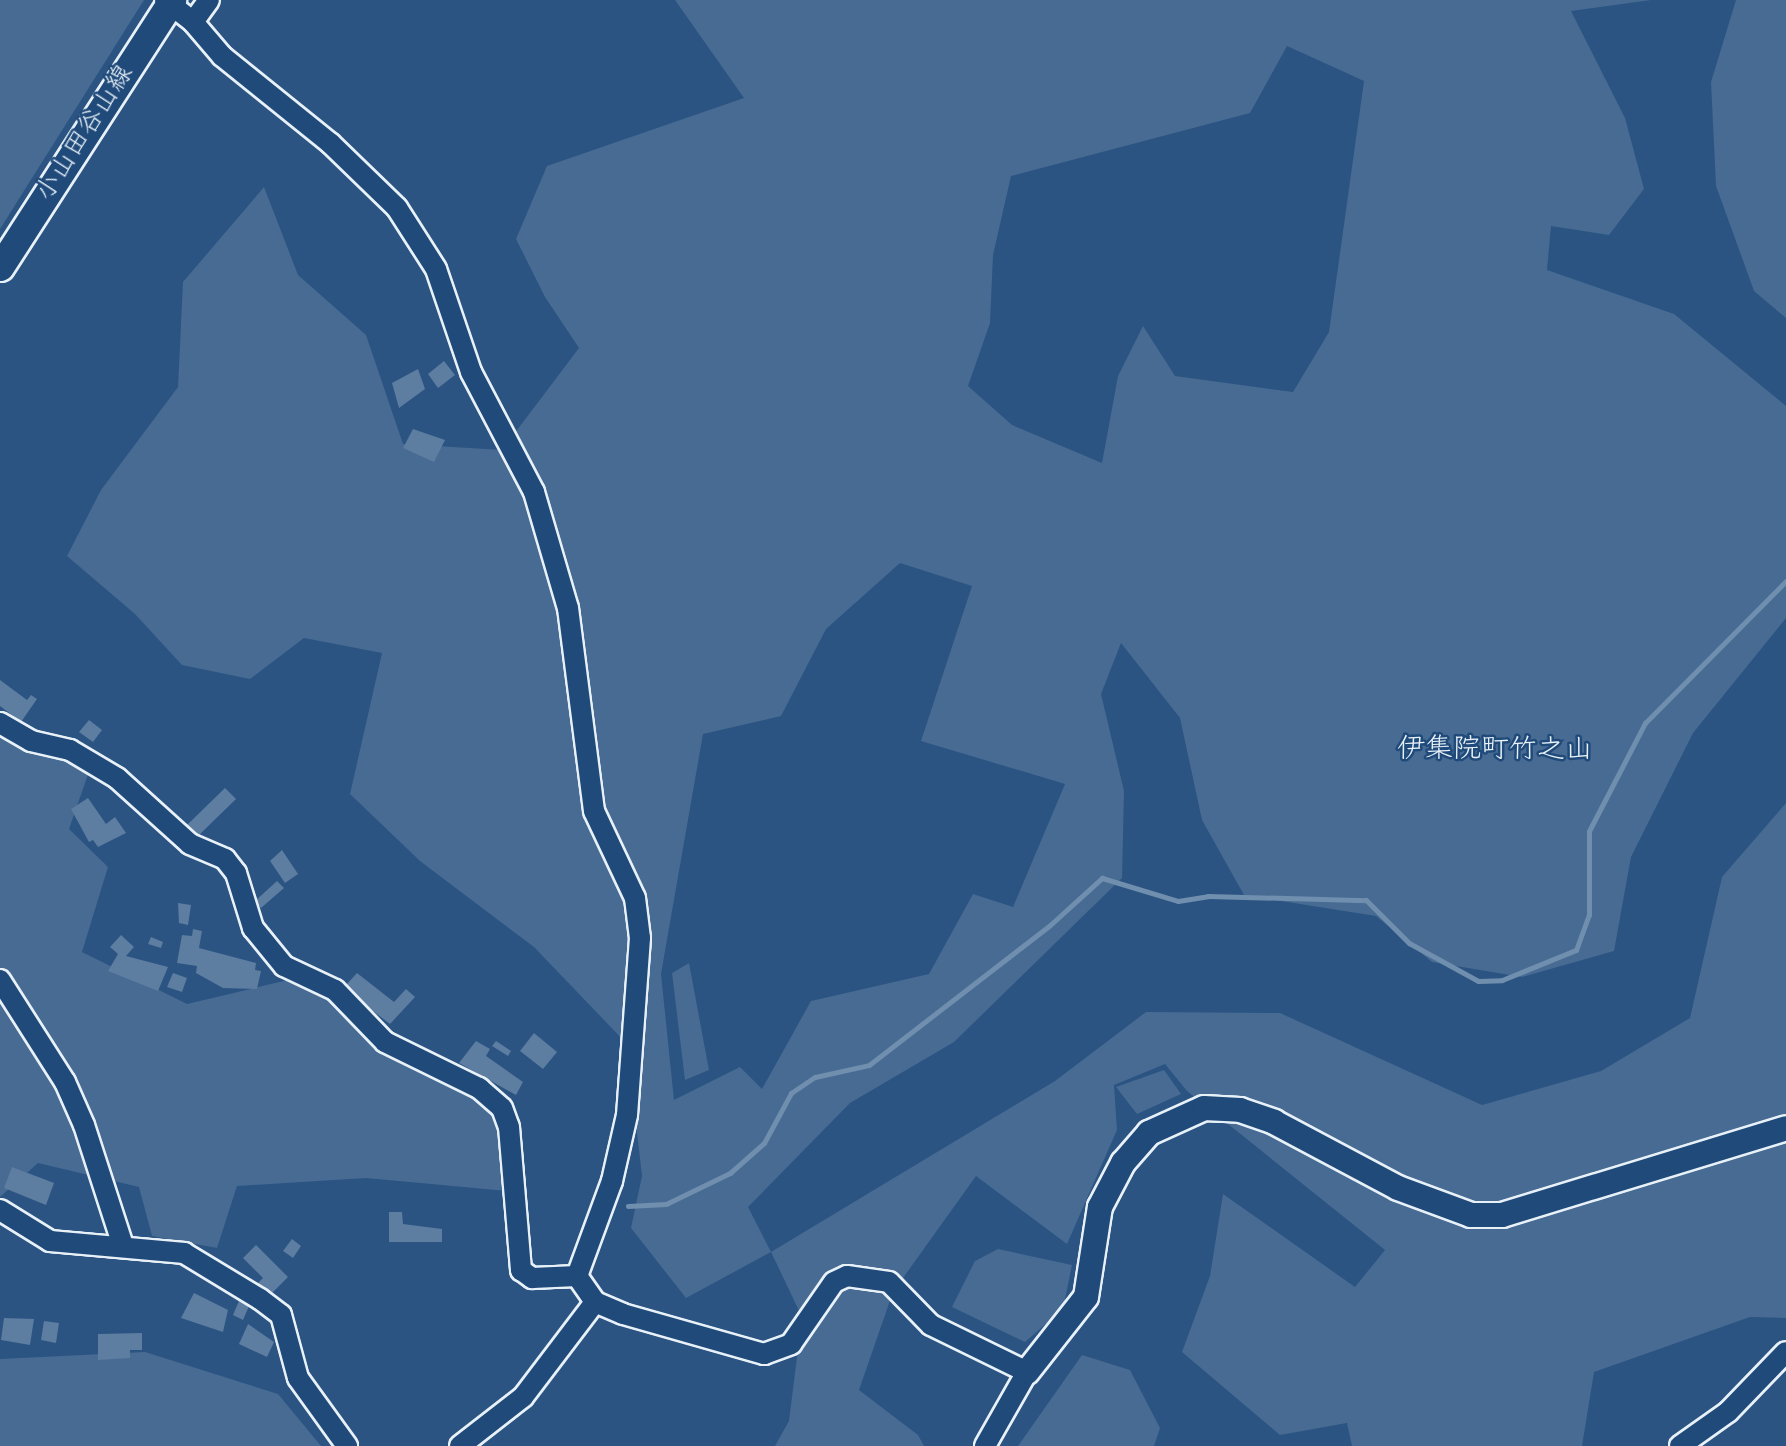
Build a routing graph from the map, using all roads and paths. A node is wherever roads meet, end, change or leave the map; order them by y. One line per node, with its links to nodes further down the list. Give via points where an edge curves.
1 (209, 0): 3 (street)
2 (169, 1): 3 (street); 4 (main road, 小山田谷山線)
3 (193, 22): 10 (street, via 222,56 365,175 419,237 436,269 471,372 534,492 554,556 568,608 594,810 635,898 640,938 627,1114 612,1181)
4 (0, 267)
5 (0, 723): 10 (street, via 31,741 70,750 117,778 190,844 225,859 236,873 254,928 284,966 335,990 385,1042 479,1088 502,1108 509,1127 521,1270 532,1278)
6 (0, 980): 9 (street, via 65,1082 84,1125)
7 (1786, 1128): 13 (street, via 1502,1215 1471,1215 1398,1188 1274,1122 1240,1110 1204,1108 1149,1133 1109,1185 1100,1207 1086,1297)
8 (0, 1210): 9 (street, via 50,1241)
9 (123, 1246): 14 (street, via 184,1253 281,1316 298,1378)
10 (577, 1276): 11 (street)
11 (595, 1302): 13 (street, via 623,1314 764,1354 791,1344 834,1282 847,1276 866,1276 889,1282 931,1325); 15 (street, via 523,1397)
12 (1786, 1352): 17 (street, via 1728,1412)
13 (1027, 1372): 16 (street)
14 (347, 1446)
15 (460, 1446)
16 (985, 1446)
17 (1680, 1446)

